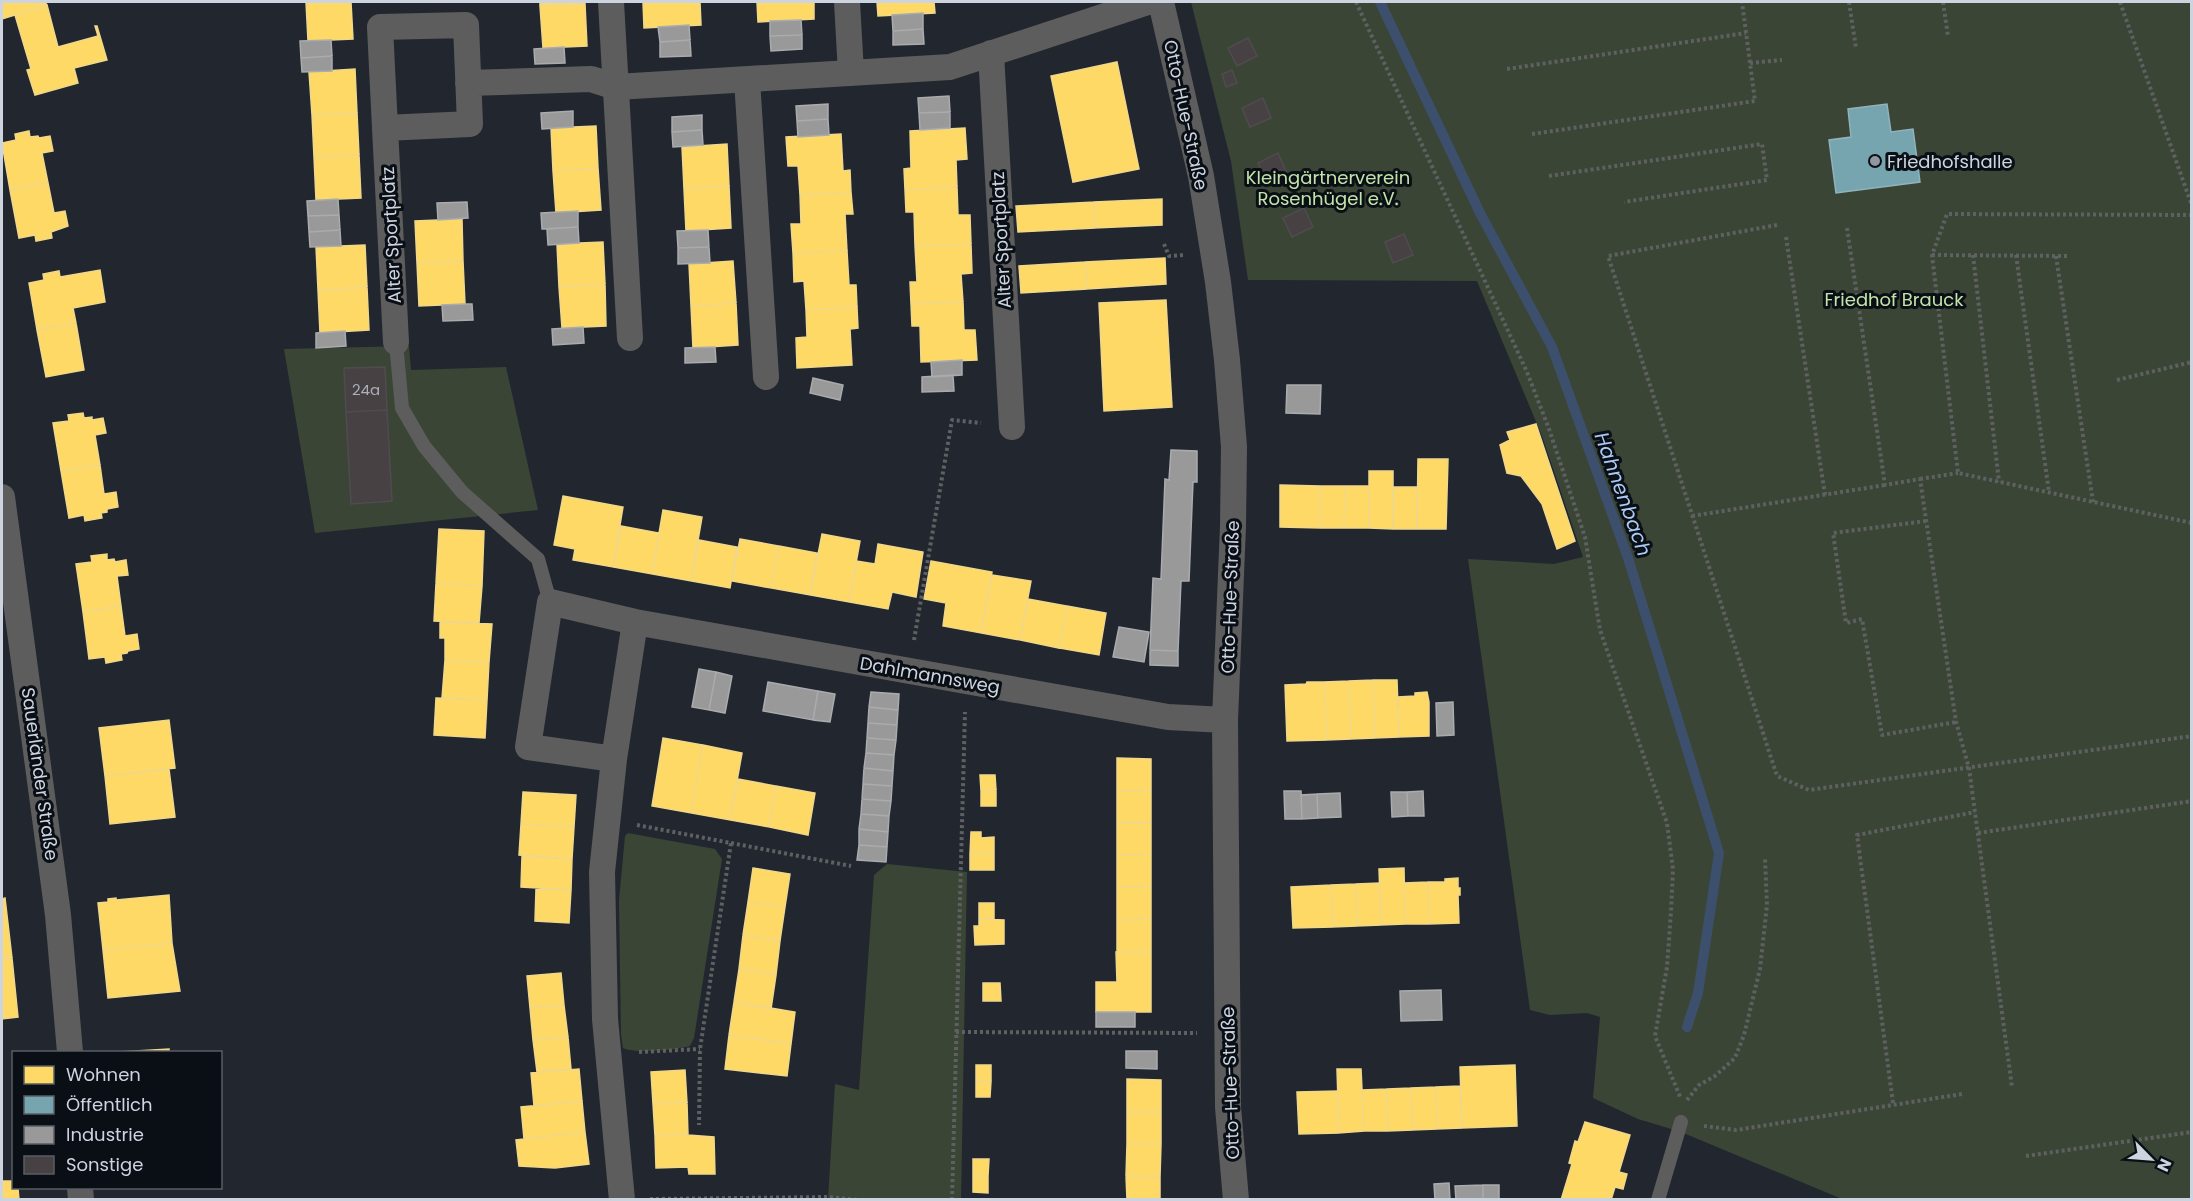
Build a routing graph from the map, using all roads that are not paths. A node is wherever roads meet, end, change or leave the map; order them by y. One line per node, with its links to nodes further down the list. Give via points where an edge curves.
1 (611, 2): 9 (street)
2 (847, 2): 6 (street)
3 (1148, 2): 5 (street)
4 (1161, 2): 19 (street, Otto-Hue-Straße, via 1201,176 1227,360 1234,447)
5 (991, 53): 6 (street, via 950,67); 14 (street, Alter Sportplatz)
6 (851, 73): 7 (street)
7 (747, 80): 9 (street); 13 (street)
8 (468, 83): 9 (street, via 591,79); 10 (street, Alter Sportplatz, via 470,124); 10 (street, Alter Sportplatz, via 466,25 380,27)
9 (616, 87): 11 (street)
10 (385, 128): 12 (street, Alter Sportplatz)
11 (630, 338)
12 (397, 348): 17 (lane, via 402,408 424,446 462,492 538,559)
13 (766, 377)
14 (1012, 427)
15 (2, 497): 16 (street, Sauerländer Straße)
16 (6, 560): 21 (street, Sauerländer Straße, via 58,915)
17 (550, 603): 18 (street, Dahlmannsweg); 20 (street, via 528,747)
18 (635, 622): 19 (street, Dahlmannsweg, via 1168,717); 20 (street)
19 (1225, 720): 24 (street, Otto-Hue-Straße, via 1228,1107)
20 (614, 759): 23 (street, via 602,872 605,1019)
21 (70, 1051)
22 (1681, 1122): 25 (lane)
23 (622, 1199)
24 (1236, 1200)
25 (1658, 1200)

